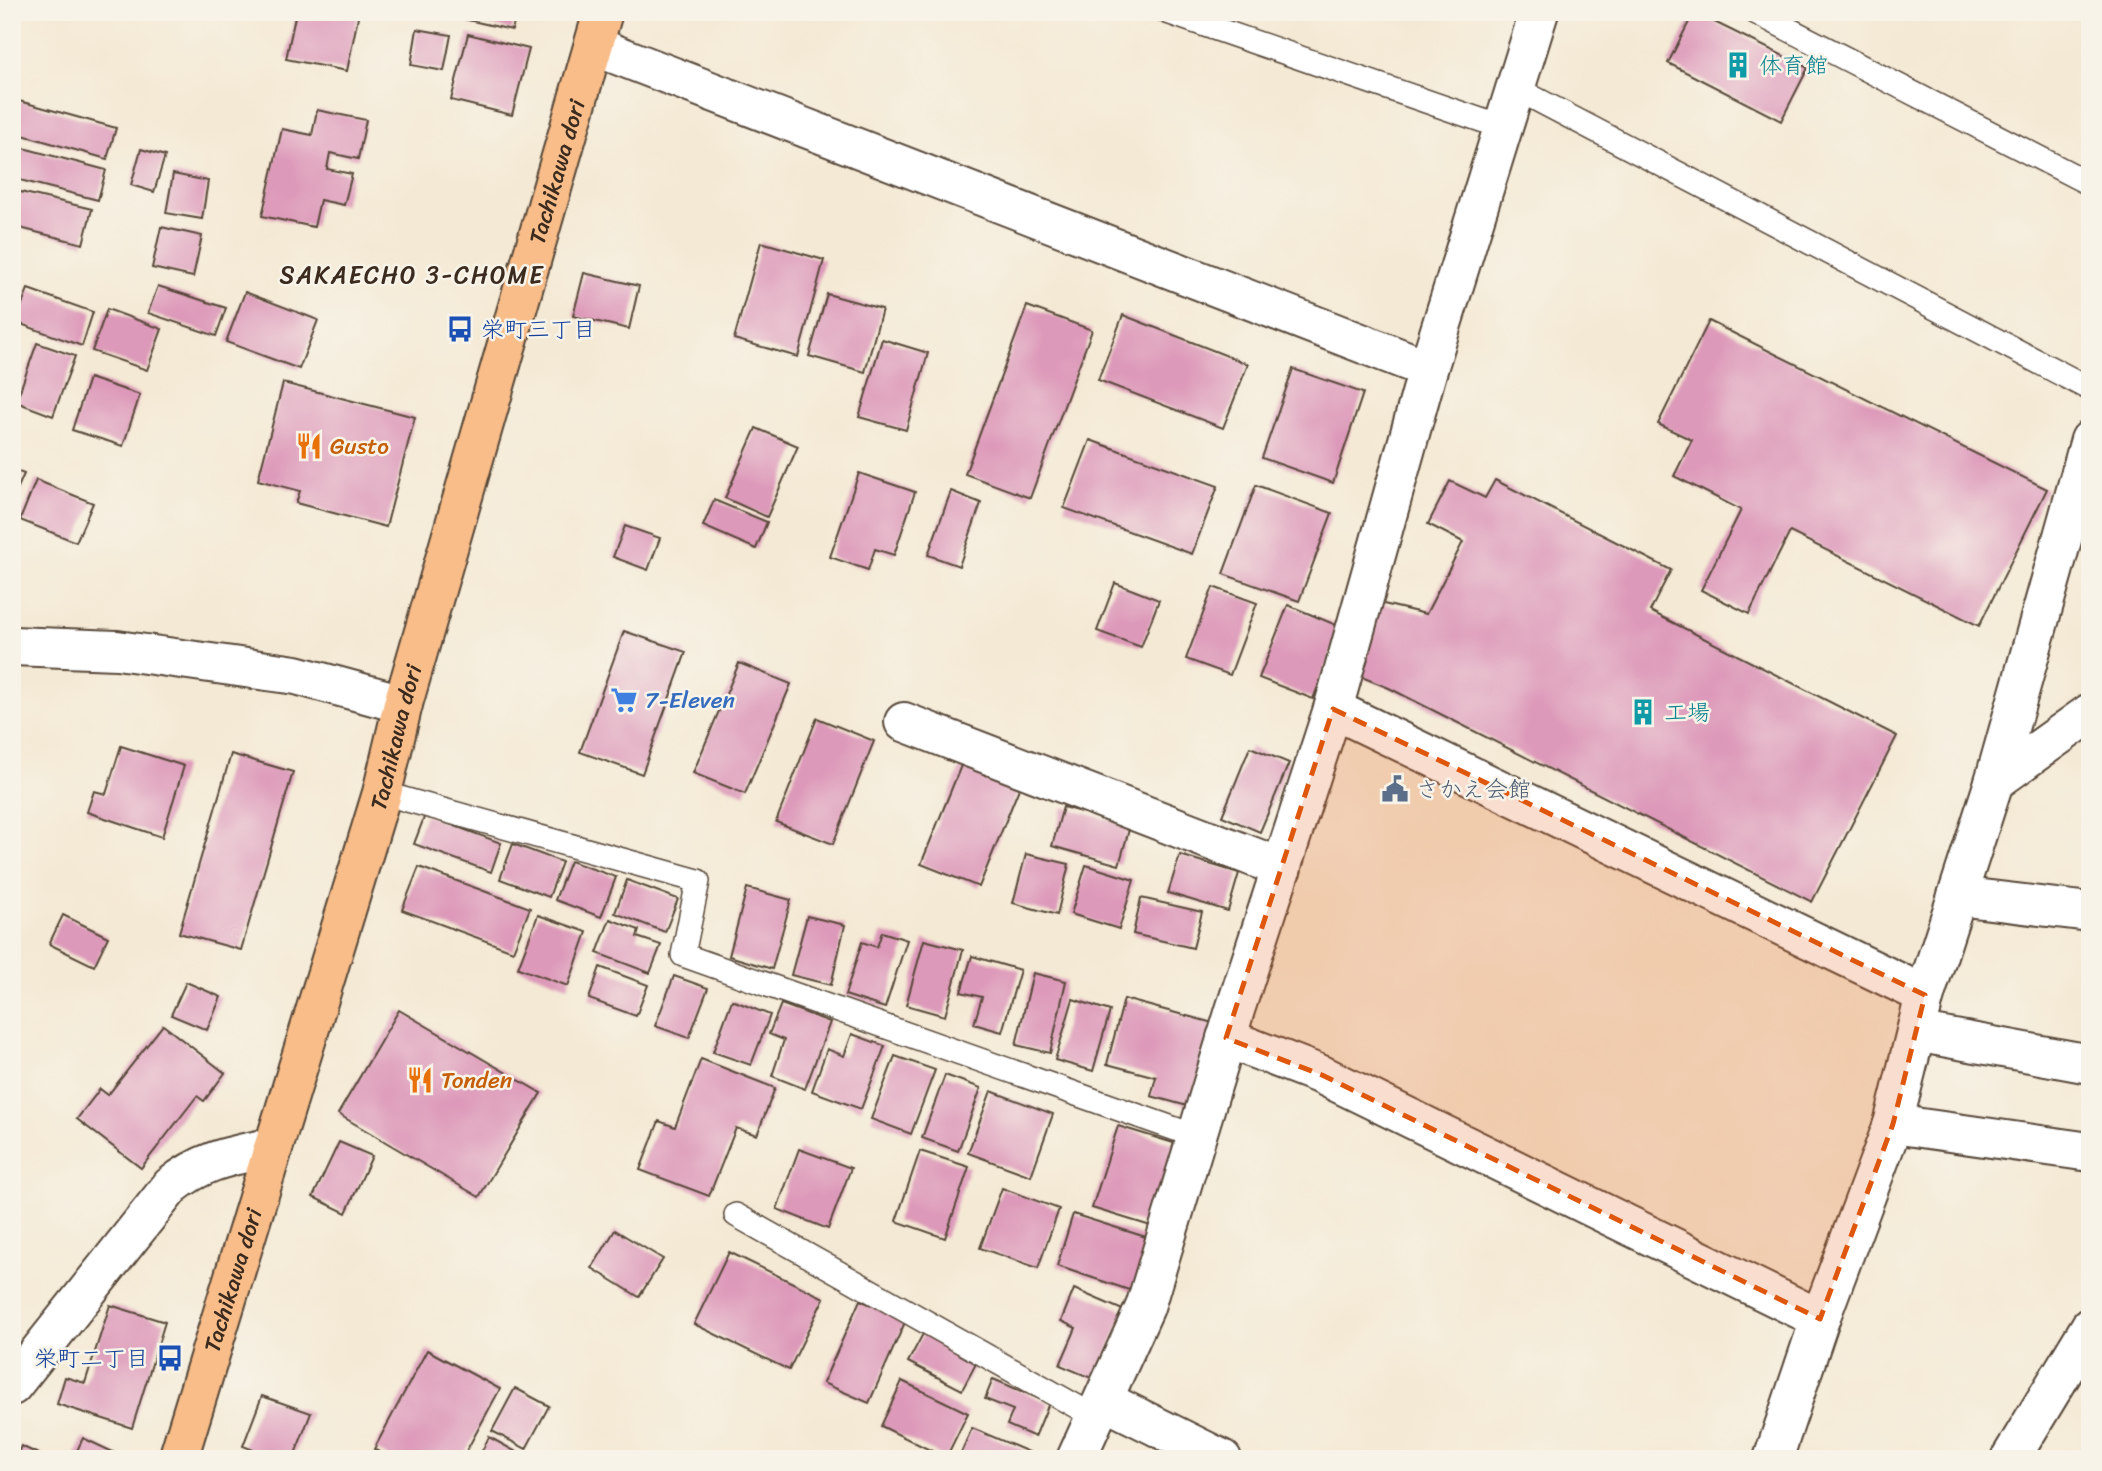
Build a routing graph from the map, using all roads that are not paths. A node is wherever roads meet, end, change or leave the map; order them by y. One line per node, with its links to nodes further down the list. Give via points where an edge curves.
1 (1167, 12): 6 (lane)
2 (1539, 12): 5 (street)
3 (1755, 12): 7 (lane)
4 (598, 29): 8 (street); 12 (main road, Tachikawa dori)
5 (1517, 89): 6 (street); 9 (lane)
6 (1504, 128): 8 (street)
7 (2090, 184)
8 (1428, 369): 13 (street)
9 (2090, 389)
10 (2090, 440): 16 (street)
11 (12, 646): 12 (street, via 117,650 296,675)
12 (403, 704): 17 (main road, Tachikawa dori)
13 (1333, 709): 18 (street); 21 (street)
14 (2090, 713): 16 (street)
15 (904, 722): 18 (street)
16 (1994, 782): 19 (street)
17 (382, 793): 26 (lane, via 698,881 682,955); 27 (main road, Tachikawa dori)
18 (1282, 869): 23 (street)
19 (1957, 896): 20 (street); 21 (street)
20 (2090, 912)
21 (1925, 995): 22 (street)
22 (1916, 1032): 24 (street); 25 (street)
23 (1226, 1038): 26 (street); 30 (street, via 1322,1075)
24 (2090, 1064)
25 (1893, 1124): 28 (street); 30 (street)
26 (1198, 1138): 33 (street, via 1145,1307)
27 (274, 1147): 32 (street, via 215,1159 170,1186); 34 (main road, Tachikawa dori)
28 (2090, 1152)
29 (736, 1215): 33 (lane)
30 (1820, 1319): 37 (street)
31 (2090, 1327): 38 (street)
32 (12, 1385)
33 (1101, 1410): 35 (street); 36 (street)
34 (178, 1459)
35 (1076, 1459)
36 (1222, 1459)
37 (1773, 1459)
38 (2010, 1459)

